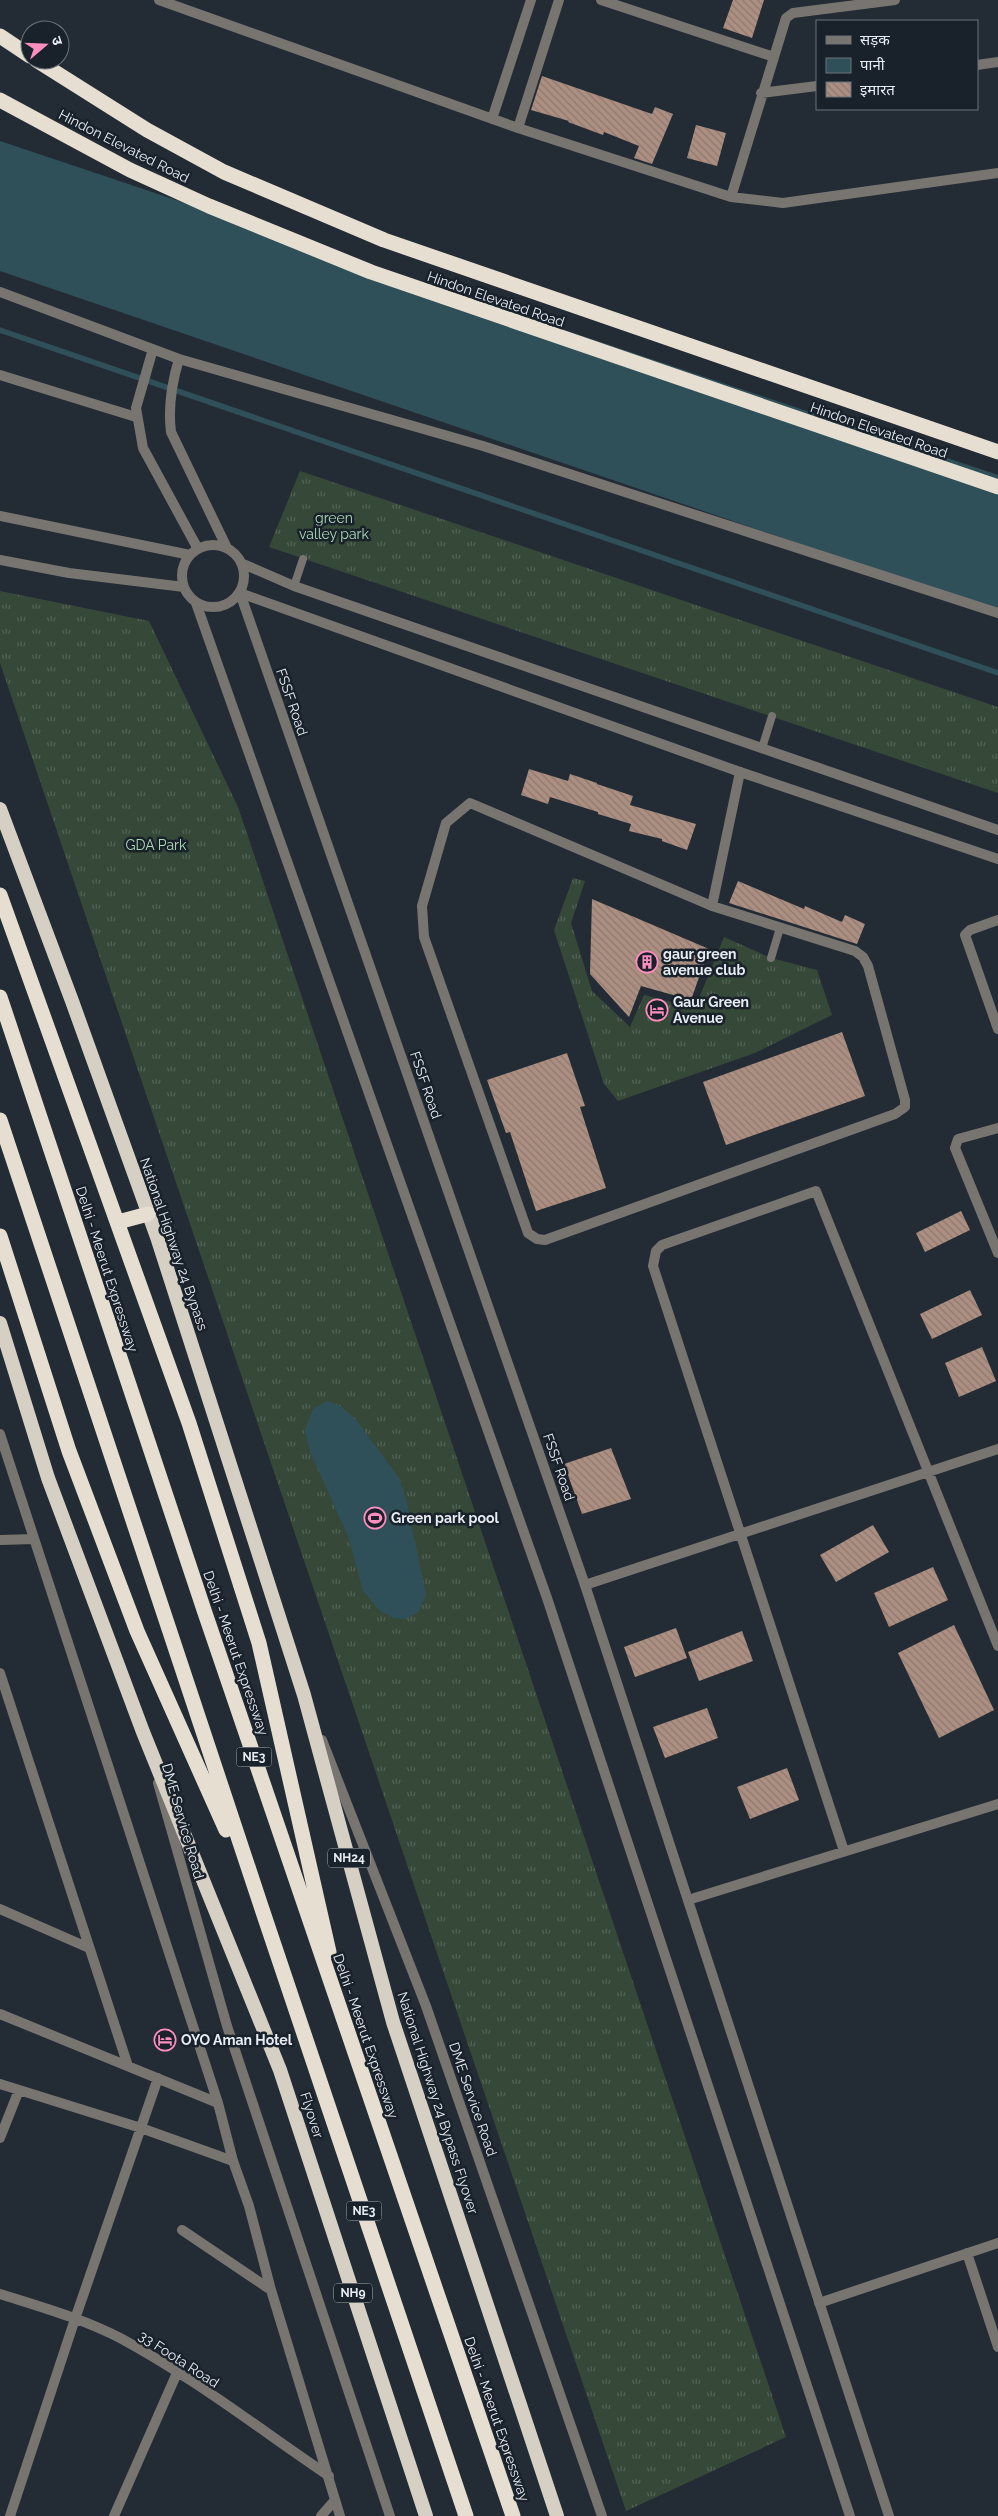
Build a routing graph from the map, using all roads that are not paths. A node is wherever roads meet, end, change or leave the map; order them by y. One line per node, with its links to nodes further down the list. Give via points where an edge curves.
1 (159, 0): 15 (street)
2 (530, 0): 15 (street)
3 (559, 0): 16 (street)
4 (601, 0): 8 (street)
5 (895, 0): 8 (street, via 789,15 784,21)
6 (0, 36): 7 (highway)
7 (20, 49)
8 (774, 57): 13 (street)
9 (998, 62): 10 (street)
10 (978, 65)
11 (52, 70): 24 (highway, Hindon Elevated Road, via 147,130 224,172 375,236)
12 (816, 86): 13 (street)
13 (761, 93): 18 (street)
14 (0, 100): 25 (highway, Hindon Elevated Road, via 130,170 218,210 371,272)
15 (492, 119): 16 (street)
16 (518, 128): 18 (street)
17 (998, 173): 18 (street, via 783,203)
18 (731, 197)
19 (0, 292): 20 (street)
20 (153, 349): 21 (street); 23 (street)
21 (179, 359): 27 (street, via 169,417 171,432); 36 (street, via 483,446)
22 (0, 375): 23 (street)
23 (136, 413): 28 (street, via 143,448)
24 (998, 452)
25 (998, 487)
26 (0, 516): 28 (street)
27 (227, 548): 28 (street, via 207,545); 31 (street)
28 (194, 552): 33 (street, via 184,563)
29 (303, 559): 32 (lane)
30 (0, 560): 33 (street)
31 (241, 563): 32 (street); 34 (street, via 244,584)
32 (294, 586): 38 (street)
33 (184, 587): 35 (street)
34 (240, 594): 35 (street, via 223,607); 39 (street); 64 (street, FSSF Road)
35 (196, 603): 107 (street, via 547,1598)
36 (998, 613)
37 (772, 716): 38 (lane)
38 (762, 748): 41 (street)
39 (740, 772): 42 (street); 44 (street)
40 (0, 809): 52 (highway, National Highway 24 Bypass)
41 (998, 830)
42 (998, 859)
43 (0, 895): 53 (highway)
44 (712, 906): 46 (street); 46 (street, via 470,803 446,823 422,906 424,937 528,1233 537,1239 545,1240 895,1114 905,1107 863,957 855,951)
45 (998, 920): 49 (street, via 965,935)
46 (780, 928): 47 (lane)
47 (771, 958)
48 (0, 997): 77 (highway, Delhi - Meerut Expressway / NE3)
49 (998, 1029)
50 (0, 1120): 73 (highway, NE3)
51 (998, 1128): 55 (street, via 958,1139 955,1148)
52 (148, 1214): 53 (highway); 67 (highway, National Highway 24 Bypass)
53 (118, 1222): 77 (highway, via 189,1423 259,1643)
54 (0, 1236): 56 (highway)
55 (998, 1253)
56 (6, 1272): 73 (highway, via 137,1630)
57 (0, 1323): 69 (highway, Flyover, via 48,1478)
58 (0, 1434): 62 (street)
59 (998, 1449): 60 (street)
60 (928, 1472): 61 (street); 61 (street, via 816,1192 662,1245 654,1258 653,1266); 65 (street)
61 (741, 1534): 64 (street); 71 (street)
62 (34, 1538): 63 (street); 82 (street)
63 (0, 1540)
64 (585, 1585): 72 (street, FSSF Road)
65 (998, 1646)
66 (0, 1673): 68 (street)
67 (304, 1695): 105 (highway, National Highway 24 Bypass Flyover / NH24, via 393,2022); 106 (street, DME Service Road, via 426,2006)
68 (4, 1701): 75 (street, via 41,1797)
69 (143, 1732): 101 (street, DME Service Road, via 227,2026); 102 (highway, Flyover / NH9, via 280,2070)
70 (998, 1804): 71 (street)
71 (844, 1851): 72 (street)
72 (688, 1900): 91 (street, FSSF Road)
73 (261, 1906): 103 (highway, NE3)
74 (0, 1909): 75 (street)
75 (89, 1948): 78 (street)
76 (0, 2014): 78 (street)
77 (348, 2031): 104 (highway, Delhi - Meerut Expressway / NE3)
78 (128, 2066): 79 (street)
79 (158, 2078): 82 (street); 83 (street)
80 (0, 2084): 81 (street)
81 (19, 2090): 83 (street); 84 (street)
82 (218, 2103): 85 (street)
83 (140, 2128): 85 (street); 92 (street)
84 (0, 2138)
85 (233, 2161): 89 (street, via 249,2206)
86 (182, 2230): 89 (street)
87 (998, 2243): 88 (street)
88 (967, 2253): 91 (street); 93 (street)
89 (270, 2290): 95 (street)
90 (0, 2294): 92 (street, 33 Foota Road)
91 (819, 2303): 108 (street, FSSF Road)
92 (75, 2319): 94 (street, 33 Foota Road, via 122,2339); 97 (street)
93 (998, 2346)
94 (177, 2373): 95 (street, 33 Foota Road); 98 (street)
95 (329, 2476): 96 (street)
96 (336, 2500): 99 (street); 100 (street)
97 (10, 2516)
98 (114, 2516)
99 (321, 2516)
100 (340, 2516)
101 (390, 2516)
102 (426, 2516)
103 (466, 2516)
104 (513, 2516)
105 (557, 2516)
106 (602, 2516)
107 (850, 2516)
108 (889, 2516)

